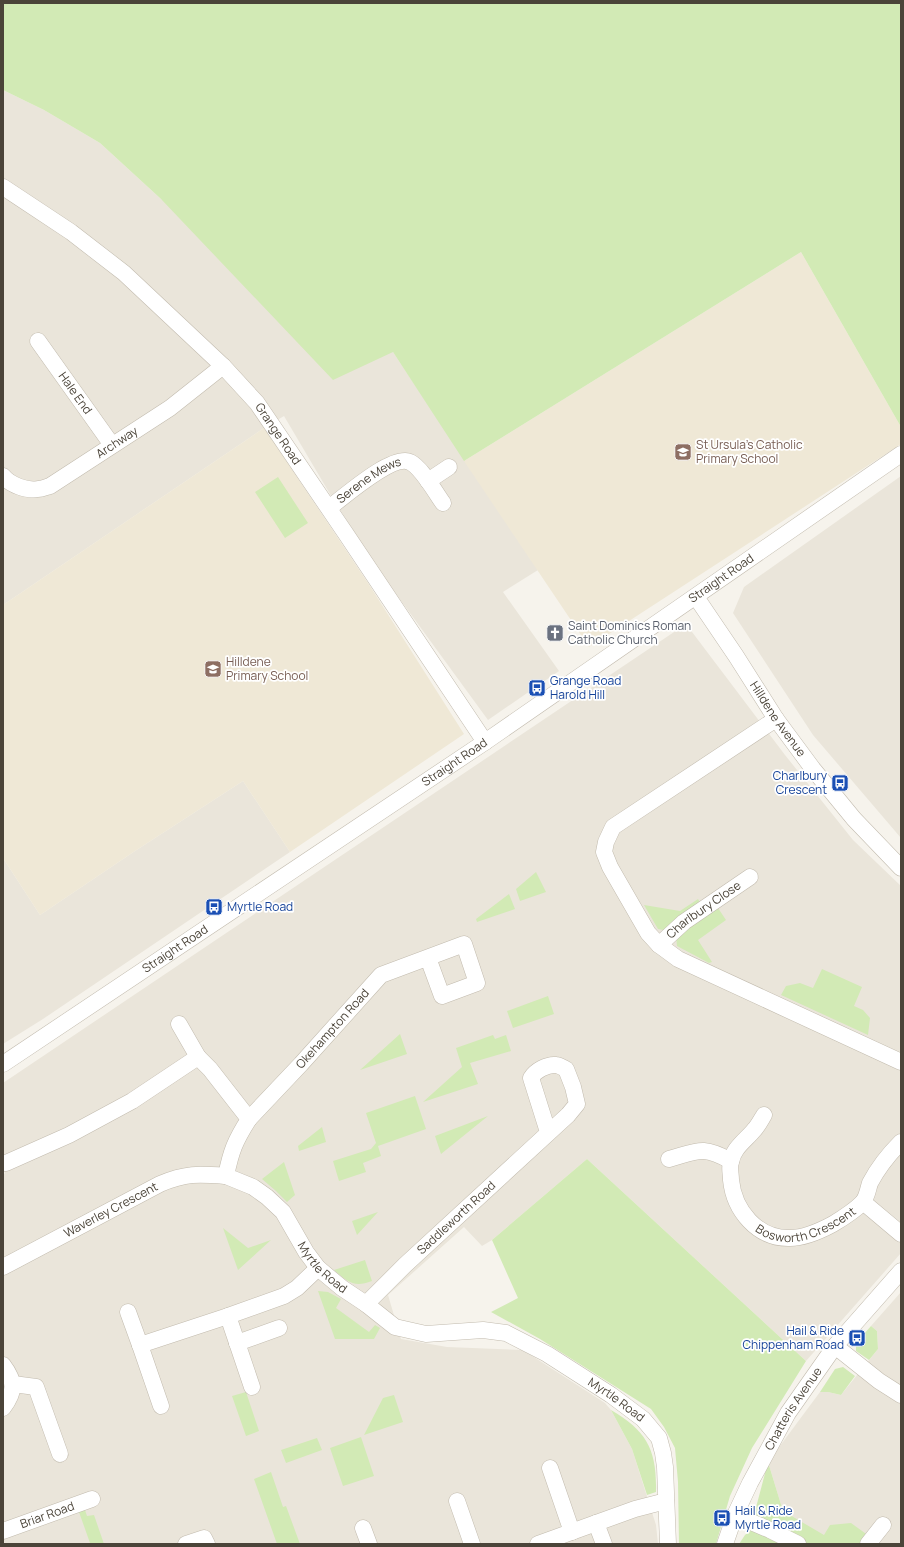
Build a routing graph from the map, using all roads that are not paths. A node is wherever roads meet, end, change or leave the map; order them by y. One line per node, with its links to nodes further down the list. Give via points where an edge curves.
1 (3, 187): 3 (street, Grange Road, via 71,232 124,273)
2 (38, 341): 4 (street, Hale End)
3 (223, 366): 4 (street, Archway, via 170,408); 10 (street, Grange Road, via 257,403)
4 (112, 445): 7 (street, Archway, via 50,486 36,490 20,487)
5 (901, 454): 11 (street, Straight Road, via 761,549)
6 (449, 467): 8 (street)
7 (3, 476)
8 (428, 481): 9 (street, Serene Mews); 10 (street, Serene Mews, via 409,462 397,462 383,467)
9 (443, 503)
10 (329, 508): 13 (street, Grange Road)
11 (696, 597): 12 (street, Hilldene Avenue); 13 (street, Straight Road)
12 (776, 719): 14 (street, Hilldene Avenue, via 850,814); 16 (street, via 613,827 609,833 604,852 610,867 648,933)
13 (485, 742): 21 (street, Straight Road)
14 (901, 868)
15 (750, 877): 16 (street, Charlbury Close, via 684,922)
16 (659, 945): 20 (street, via 678,959)
17 (428, 958): 23 (street, Okehampton Road, via 381,975)
18 (179, 1024): 19 (street)
19 (198, 1057): 23 (street); 28 (street, via 132,1101 69,1135)
20 (901, 1062)
21 (3, 1064)
22 (764, 1115): 27 (street, via 754,1131 740,1144)
23 (249, 1119): 29 (street, via 236,1138)
24 (548, 1132): 35 (street, Saddleworth Road)
25 (901, 1142): 30 (street, Bosworth Crescent, via 878,1170)
26 (669, 1159): 27 (street, via 698,1150 707,1150)
27 (731, 1161): 30 (street, Bosworth Crescent, via 732,1188 741,1211 756,1227 775,1236 789,1238 812,1233 832,1224)
28 (6, 1163)
29 (226, 1176): 32 (street, Waverley Crescent, via 200,1174 178,1177 160,1184); 33 (street, Myrtle Road, via 253,1187 283,1212)
30 (863, 1202): 31 (street, Bosworth Crescent)
31 (901, 1234)
32 (3, 1267)
33 (318, 1268): 35 (street, Myrtle Road); 37 (street, via 297,1288 284,1296)
34 (901, 1270): 41 (street, Chatteris Avenue)
35 (366, 1304): 52 (street, Myrtle Road, via 395,1327 426,1334 483,1330 506,1333 547,1354 610,1395 643,1419 658,1438 665,1467)
36 (128, 1312): 40 (street)
37 (228, 1316): 39 (street); 40 (street)
38 (280, 1328): 39 (street)
39 (237, 1343): 44 (street)
40 (140, 1345): 46 (street)
41 (835, 1346): 45 (street); 53 (street, Chatteris Avenue, via 788,1413)
42 (3, 1365): 43 (street, via 10,1374)
43 (13, 1384): 47 (street, via 11,1397); 48 (street, via 36,1387)
44 (252, 1387)
45 (901, 1395)
46 (161, 1406)
47 (3, 1408)
48 (60, 1454)
49 (550, 1468): 58 (street)
50 (92, 1499): 57 (street, Briar Road)
51 (457, 1501): 62 (street)
52 (666, 1501): 54 (street); 65 (street, Myrtle Road)
53 (735, 1515): 66 (street, Chatteris Avenue); 67 (street)
54 (596, 1523): 58 (street); 64 (street)
55 (883, 1525): 68 (street)
56 (363, 1528): 61 (street)
57 (3, 1531)
58 (572, 1532): 63 (street)
59 (186, 1544): 60 (street, via 204,1538)
60 (206, 1544)
61 (368, 1544)
62 (472, 1544)
63 (538, 1544)
64 (604, 1544)
65 (668, 1544)
66 (725, 1544)
67 (798, 1544)
68 (868, 1544)

